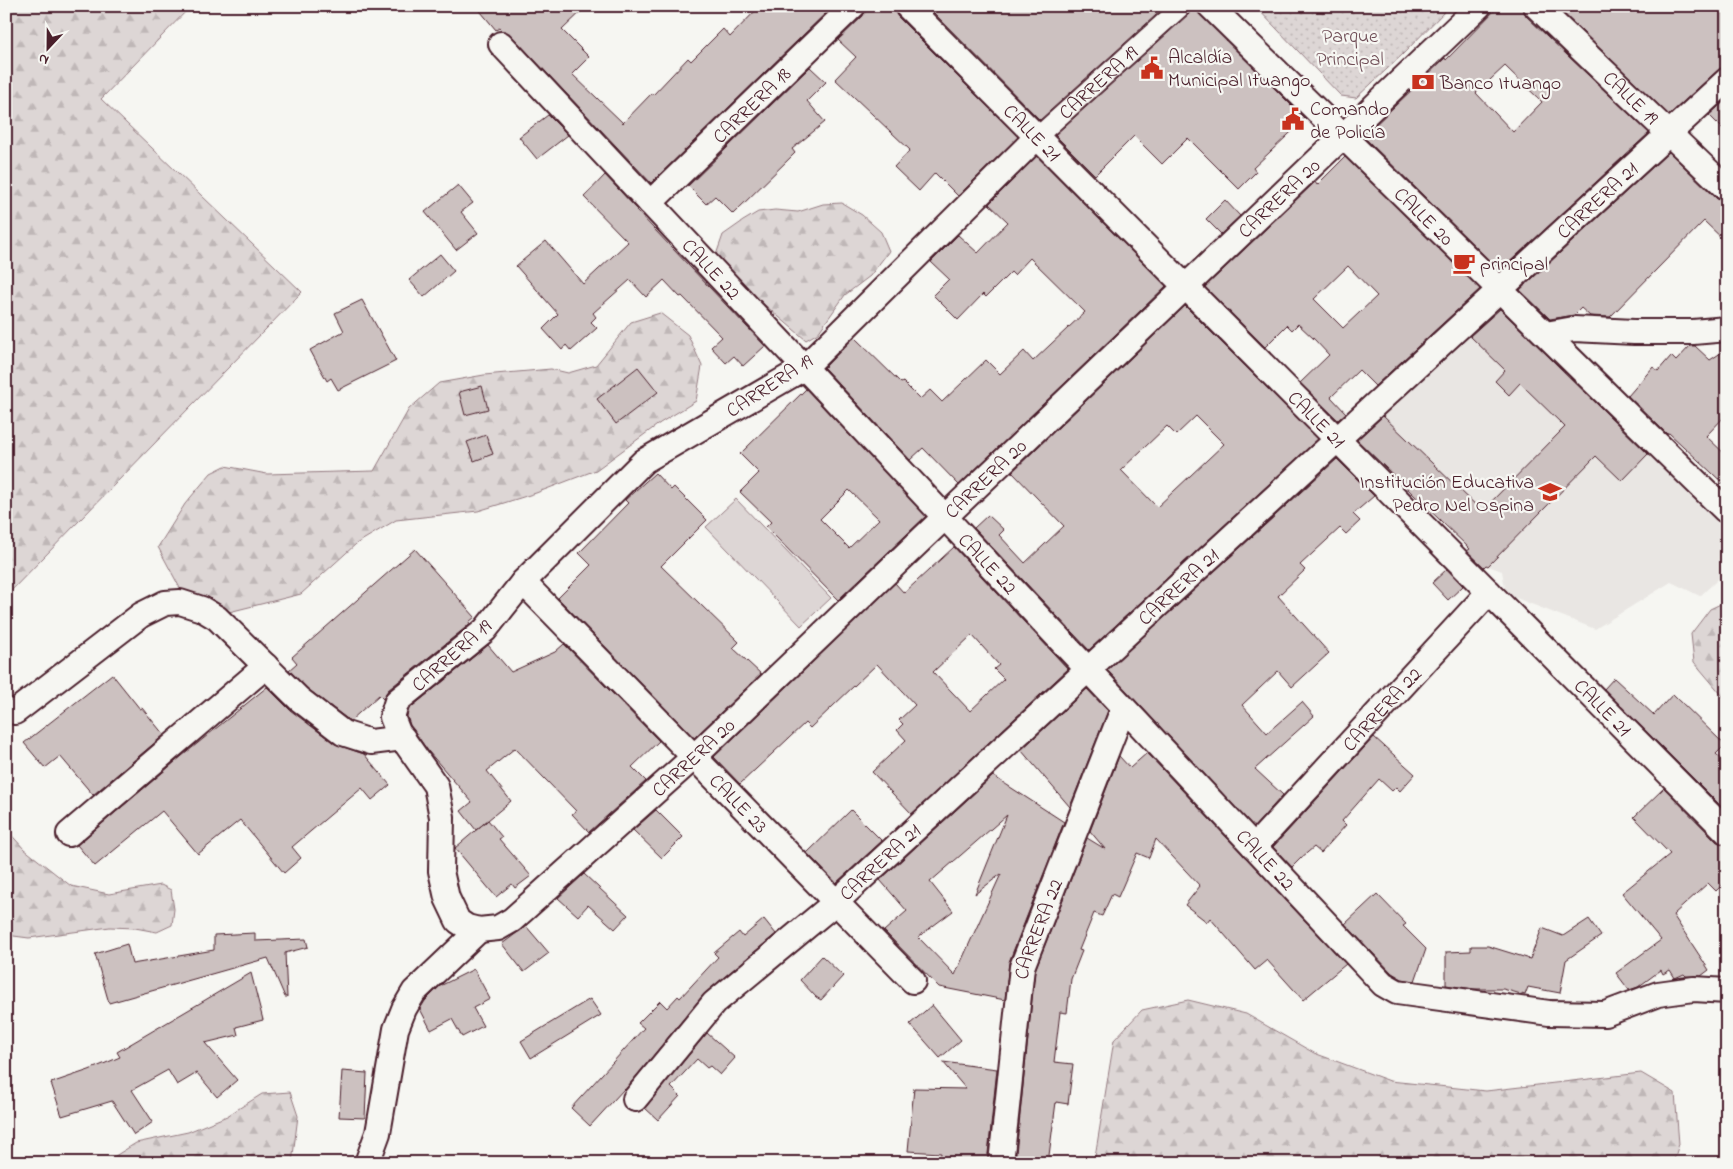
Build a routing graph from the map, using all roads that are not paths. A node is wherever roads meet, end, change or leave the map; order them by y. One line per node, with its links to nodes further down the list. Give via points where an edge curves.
1 (853, 6): 13 (street, CARRERA 18)
2 (907, 6): 11 (street, CALLE 21)
3 (1182, 6): 11 (street, CARRERA 19)
4 (1210, 6): 10 (street, CALLE 20)
5 (1479, 6): 10 (street, CARRERA 20)
6 (1536, 6): 9 (street, CALLE 19)
7 (501, 44): 13 (street, CALLE 22)
8 (1727, 80): 9 (street, CARRERA 21)
9 (1669, 133): 12 (street, CALLE 19); 15 (street, CARRERA 21)
10 (1343, 136): 14 (street, CARRERA 20); 15 (street, CALLE 20)
11 (1037, 137): 14 (street, CALLE 21); 18 (street, CARRERA 19)
12 (1727, 189)
13 (650, 204): 18 (street, CALLE 22)
14 (1186, 287): 19 (street, CALLE 21); 21 (street, CARRERA 20)
15 (1500, 290): 17 (street, CALLE 20); 19 (street, CARRERA 21)
16 (1727, 329): 17 (street, via 1634,332 1574,329)
17 (1546, 334): 20 (street, CALLE 20)
18 (804, 368): 21 (street, CALLE 22); 22 (street, CARRERA 19, via 644,461)
19 (1337, 440): 23 (street, CALLE 21); 25 (street, CARRERA 21)
20 (1725, 510)
21 (945, 517): 25 (street, CALLE 22); 29 (street, CARRERA 20)
22 (523, 582): 28 (street, CARRERA 19, via 485,630 397,701 392,717); 29 (street, CALLE 23)
23 (1489, 592): 30 (street, CALLE 21); 32 (street, CARRERA 22)
24 (266, 666): 27 (street, via 217,618 180,602 165,604 141,615); 28 (street, via 343,733 370,742); 31 (street)
25 (1088, 670): 26 (street, CALLE 22); 33 (street, CARRERA 21)
26 (1124, 709): 32 (street, CALLE 22); 39 (street, CARRERA 22, via 1022,967)
27 (15, 712)
28 (403, 738): 34 (street, CARRERA 19, via 436,786 442,817 441,871 447,898 458,921 467,928)
29 (694, 757): 33 (street, CALLE 23); 34 (street, CARRERA 20, via 512,920 498,928)
30 (1727, 832)
31 (69, 834)
32 (1254, 847): 36 (street, CALLE 22, via 1369,971 1397,992 1549,1013 1605,1014 1658,994 1694,989)
33 (836, 902): 35 (street, CALLE 23); 37 (street, CARRERA 21, via 714,1003)
34 (479, 930): 38 (street, via 414,992 404,1009 396,1029 378,1133)
35 (913, 980)
36 (1727, 992)
37 (635, 1099)
38 (367, 1163)
39 (1001, 1163)

